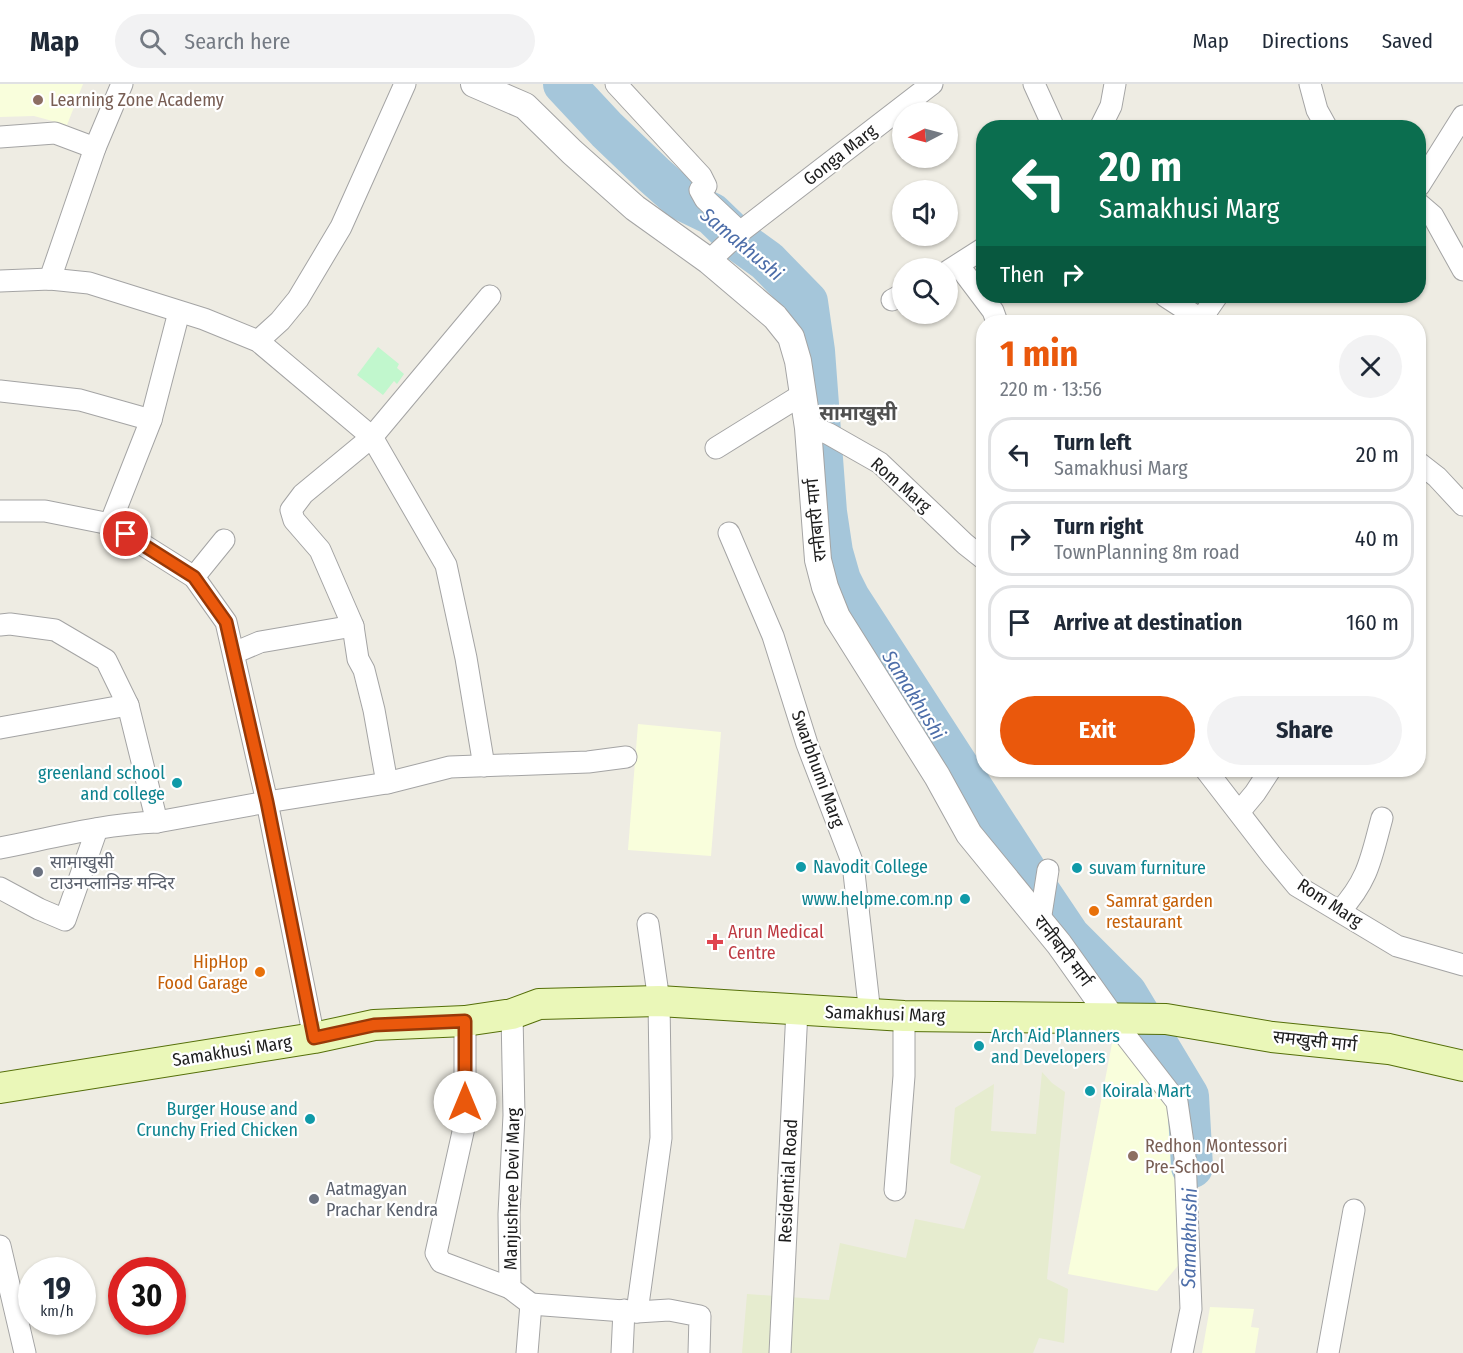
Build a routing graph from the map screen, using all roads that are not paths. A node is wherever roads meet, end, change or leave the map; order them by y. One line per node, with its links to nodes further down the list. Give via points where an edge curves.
1 (122, 84): 14 (street)
2 (405, 84): 31 (street, via 341,227 298,299)
3 (474, 84): 17 (street, रानीबारी मार्ग, via 525,106 635,208)
4 (616, 84): 17 (street, via 701,176 706,186 700,190)
5 (932, 84): 17 (street, Gonga Marg)
6 (1034, 84): 10 (street)
7 (1115, 84): 11 (street)
8 (1310, 84): 12 (street)
9 (1463, 116): 15 (street)
10 (1050, 120)
11 (1104, 120)
12 (1323, 120)
13 (0, 137): 14 (street, via 55,133)
14 (94, 148): 22 (street)
15 (1426, 175)
16 (1426, 210): 20 (street)
17 (725, 246): 33 (street, रानीबारी मार्ग, via 791,337)
18 (976, 253): 19 (street)
19 (958, 265)
20 (1463, 270)
21 (958, 273): 24 (street)
22 (50, 279): 23 (street); 28 (street, via 88,283)
23 (0, 281)
24 (976, 293)
25 (490, 296): 36 (street)
26 (986, 303): 29 (street)
27 (1175, 303): 30 (street)
28 (179, 312): 31 (street); 34 (street)
29 (994, 315)
30 (1192, 315)
31 (258, 340): 36 (street)
32 (0, 391): 34 (street, via 80,400)
33 (803, 393): 35 (street, रानीबारी मार्ग); 37 (street)
34 (151, 420): 41 (street)
35 (817, 430): 44 (street, Rom Marg, via 880,463); 65 (street, रानीबारी मार्ग, via 818,560 837,617 969,834)
36 (372, 437): 47 (street, via 303,494 291,510 294,520 320,550); 52 (street, via 446,565)
37 (717, 448)
38 (1426, 468): 39 (street)
39 (1463, 505)
40 (0, 511): 41 (street, via 45,511)
41 (110, 524): 45 (street)
42 (729, 533): 71 (street, Swarbhumi Marg, via 773,636 807,744 853,864)
43 (224, 540): 45 (street)
44 (976, 553)
45 (194, 577): 48 (street, via 226,622)
46 (0, 625): 49 (street, via 55,630 106,660)
47 (352, 626): 48 (street, via 260,642); 55 (street, via 374,710)
48 (234, 653): 56 (street)
49 (128, 705): 50 (street); 59 (street)
50 (0, 728)
51 (626, 758): 52 (street)
52 (484, 766): 55 (street, via 450,767)
53 (1212, 777): 57 (street, Rom Marg)
54 (1266, 777): 57 (street)
55 (387, 783): 56 (street)
56 (267, 802): 59 (street); 76 (street)
57 (1240, 812): 64 (street, Rom Marg, via 1297,885)
58 (1382, 818): 64 (street, via 1367,874)
59 (157, 822): 60 (street)
60 (98, 829): 61 (street); 63 (street, via 66,920)
61 (0, 848)
62 (1048, 870): 65 (street)
63 (0, 888)
64 (1340, 911): 67 (street, Rom Marg, via 1397,946)
65 (1040, 921): 73 (street, रानीबारी मार्ग)
66 (648, 924): 68 (street)
67 (1463, 965)
68 (659, 1001): 69 (main road, Samakhusi Marg); 70 (main road, Samakhusi Marg, via 539,1004); 84 (street, via 661,1138)
69 (797, 1010): 71 (main road, Samakhusi Marg); 89 (street, Residential Road)
70 (512, 1014): 75 (main road, Samakhusi Marg); 82 (street, Manjushree Devi Marg)
71 (870, 1014): 72 (main road, Samakhusi Marg)
72 (904, 1016): 73 (main road, Samakhusi Marg); 79 (street, via 904,1076)
73 (1116, 1017): 74 (main road, Samakhusi Marg); 90 (street, via 1177,1102 1185,1157 1191,1309)
74 (1166, 1018): 77 (main road, समखुसी मार्ग, via 1272,1037 1389,1049)
75 (465, 1021): 76 (main road, Samakhusi Marg, via 374,1025); 82 (street, via 465,1123 436,1253 441,1262)
76 (314, 1038): 78 (main road, Samakhusi Marg)
77 (1463, 1066)
78 (0, 1088)
79 (895, 1190)
80 (1354, 1210): 91 (street)
81 (0, 1246): 85 (street)
82 (510, 1288): 83 (street, Manjushree Devi Marg)
83 (531, 1304): 84 (street); 86 (street)
84 (631, 1311): 87 (street); 88 (street, via 669,1310 700,1316)
85 (25, 1353)
86 (527, 1353)
87 (622, 1353)
88 (699, 1353)
89 (780, 1353)
90 (1182, 1353)
91 (1328, 1353)

